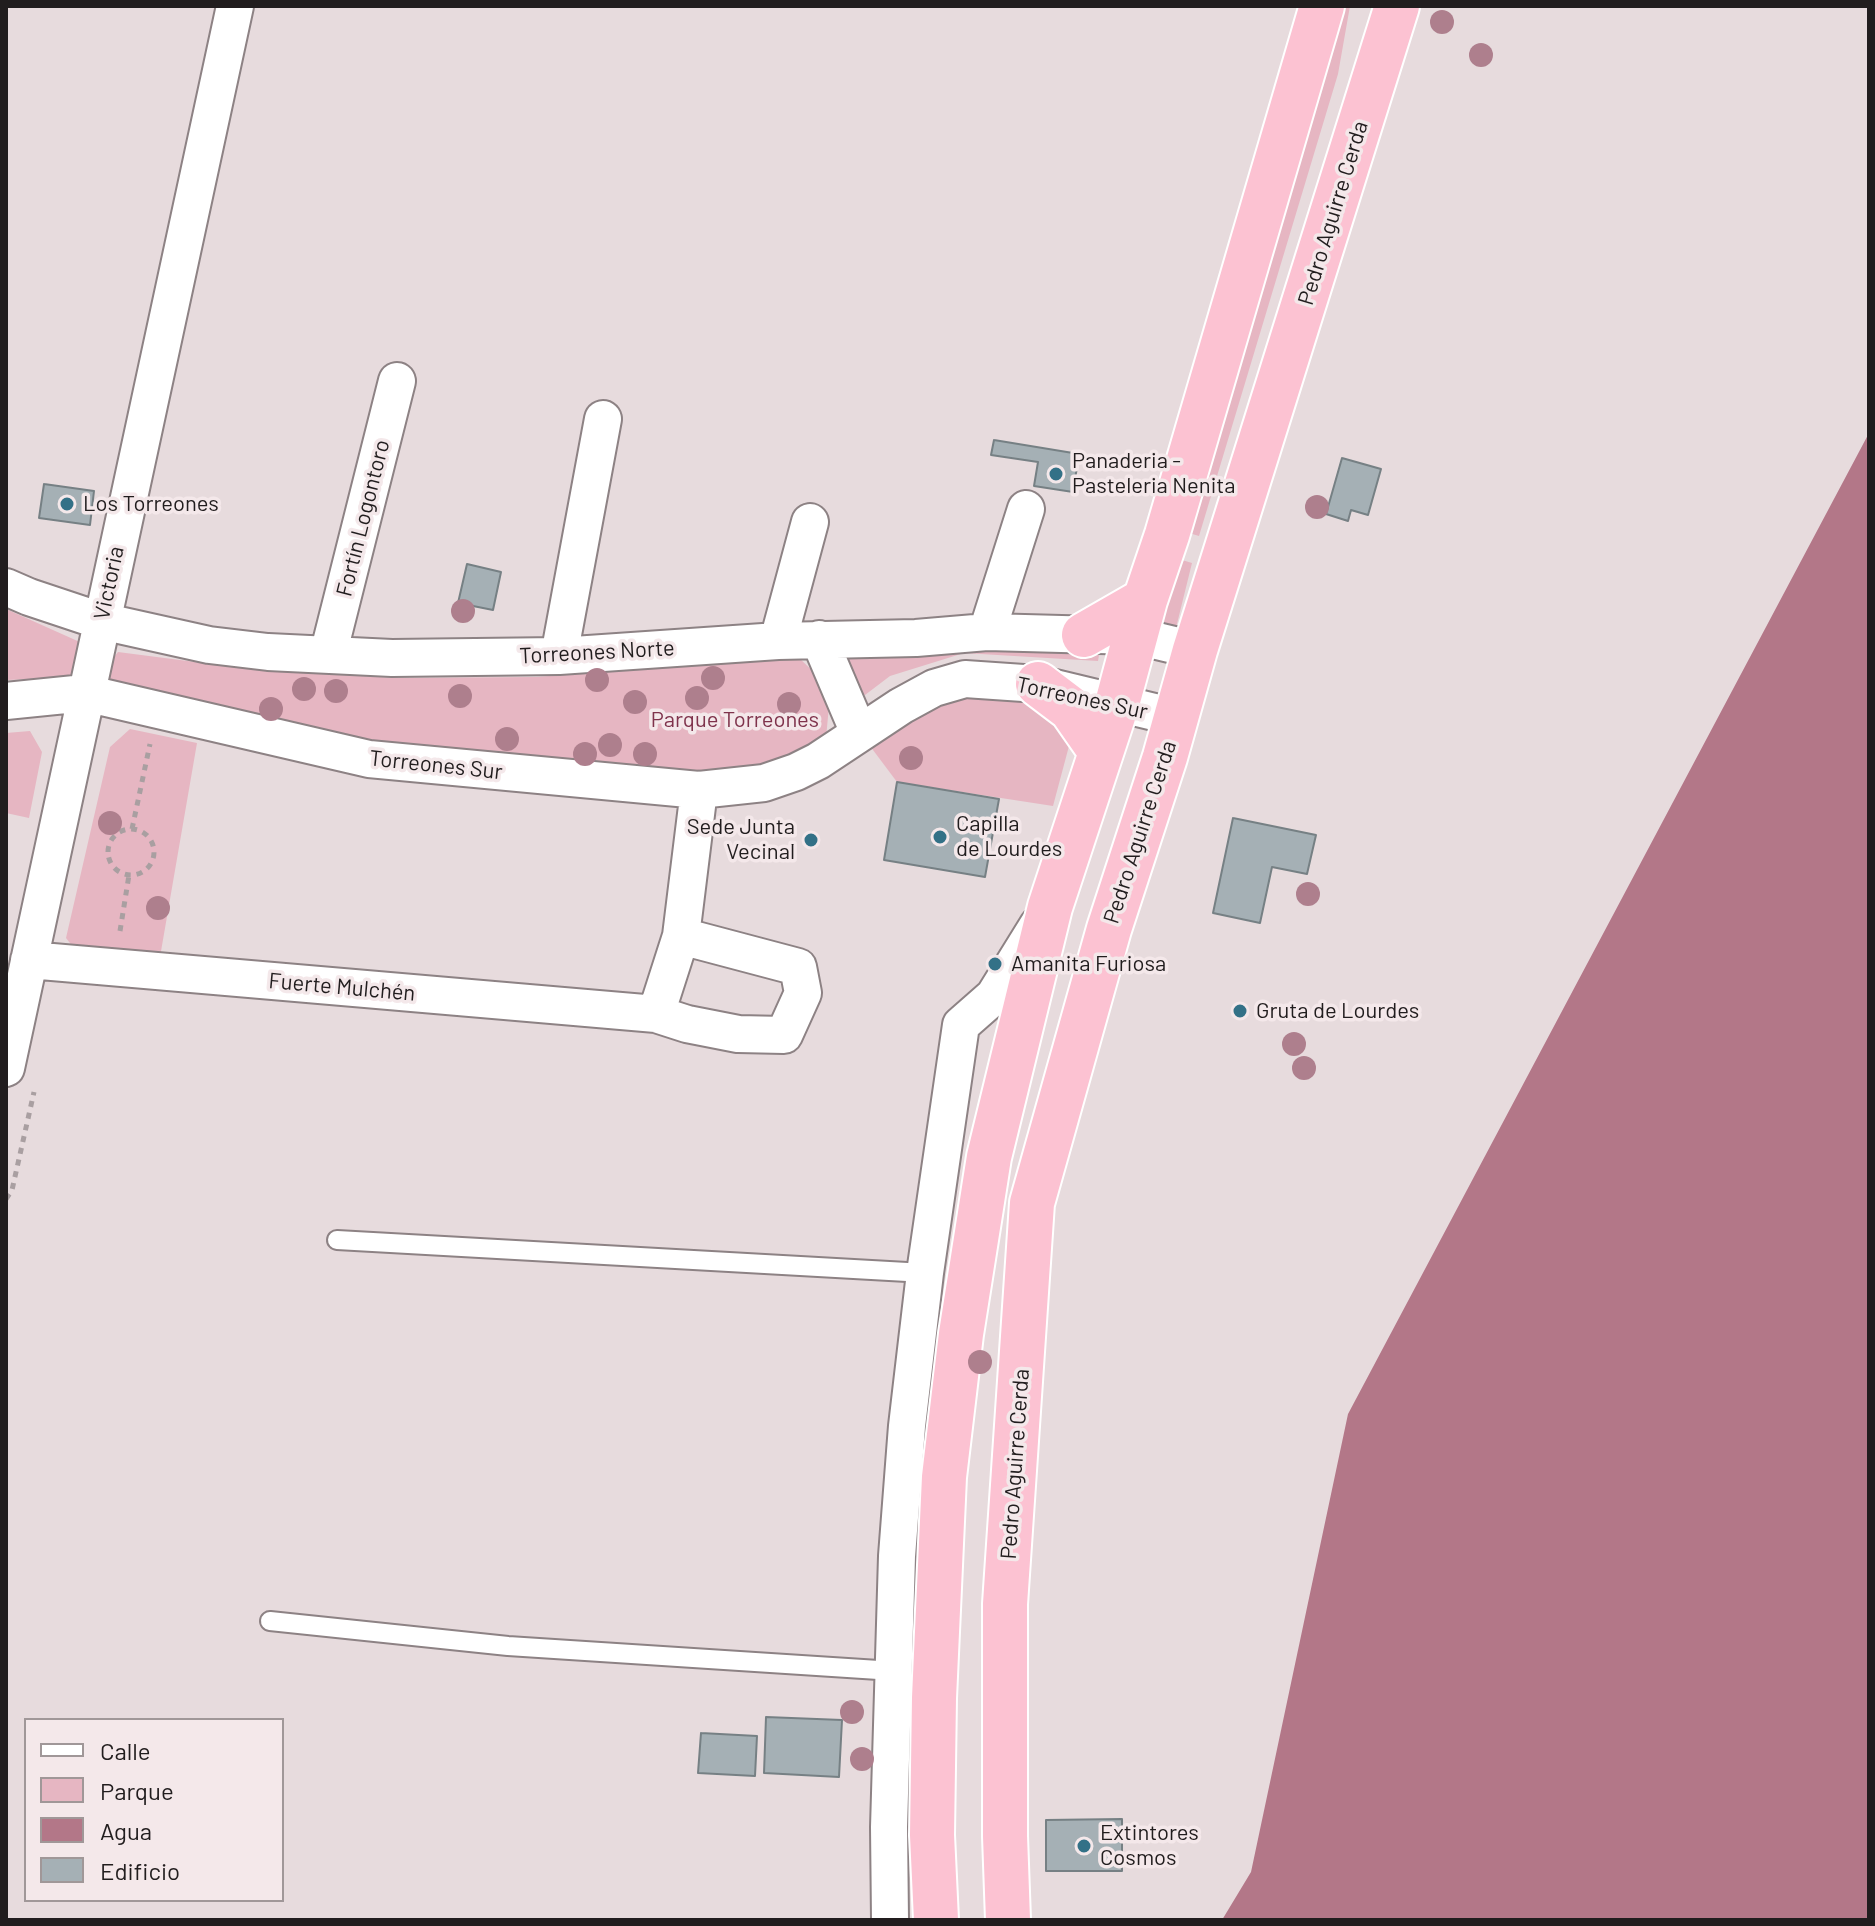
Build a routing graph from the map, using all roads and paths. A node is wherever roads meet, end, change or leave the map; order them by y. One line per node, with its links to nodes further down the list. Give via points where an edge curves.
1 (235, 6): 10 (street, Victoria)
2 (1322, 6): 9 (highway)
3 (1397, 6): 15 (highway, Pedro Aguirre Cerda)
4 (397, 381): 16 (street, Fortín Logontoro)
5 (603, 419): 17 (street)
6 (1026, 509): 11 (street)
7 (810, 522): 14 (street)
8 (6, 587): 10 (street, Torreones Norte)
9 (1141, 618): 12 (highway); 15 (street); 21 (highway)
10 (101, 621): 16 (street, Torreones Norte, via 209,645); 19 (street, Victoria)
11 (987, 632): 12 (street, Torreones Norte); 13 (street, Torreones Norte)
12 (1084, 635)
13 (819, 639): 14 (street, Torreones Norte); 23 (street)
14 (778, 641): 17 (street, Torreones Norte)
15 (1195, 650): 22 (highway, Pedro Aguirre Cerda)
16 (328, 655): 17 (street, Torreones Norte)
17 (559, 656)
18 (1038, 684): 21 (street, Torreones Sur); 23 (street, Torreones Sur, via 965,679 934,688); 25 (highway, via 1071,709)
19 (85, 693): 20 (street, Torreones Sur); 26 (street, Torreones Sur, via 369,759); 31 (street, Victoria)
20 (6, 701)
21 (1117, 704): 22 (street, Torreones Sur); 25 (highway)
22 (1175, 717): 42 (highway, Pedro Aguirre Cerda, via 1032,1203 1005,1604)
23 (859, 733): 26 (street, Torreones Sur, via 796,772 732,789)
24 (140, 738): 27 (path, via 151,740)
25 (1101, 752): 29 (highway)
26 (699, 790): 30 (street)
27 (132, 829): 28 (path, via 117,834 108,847 115,869); 28 (path, via 146,834 154,854 149,868)
28 (129, 875): 32 (path)
29 (1050, 907): 37 (street, via 994,996 961,1025); 41 (highway, via 989,1157 944,1477 934,1698)
30 (681, 936): 33 (street); 33 (street, Fuerte Mulchén, via 798,967 803,993 784,1035 738,1034)
31 (29, 960): 32 (street, Fuerte Mulchén); 34 (street, Victoria)
32 (115, 967): 33 (street, Fuerte Mulchén)
33 (656, 1014)
34 (21, 1076): 35 (path, via 12,1190)
35 (6, 1199)
36 (337, 1240): 37 (lane)
37 (925, 1273): 39 (street, via 906,1440)
38 (270, 1621): 39 (lane, via 508,1646)
39 (894, 1671): 40 (street)
40 (890, 1920)
41 (936, 1920)
42 (1008, 1920)

